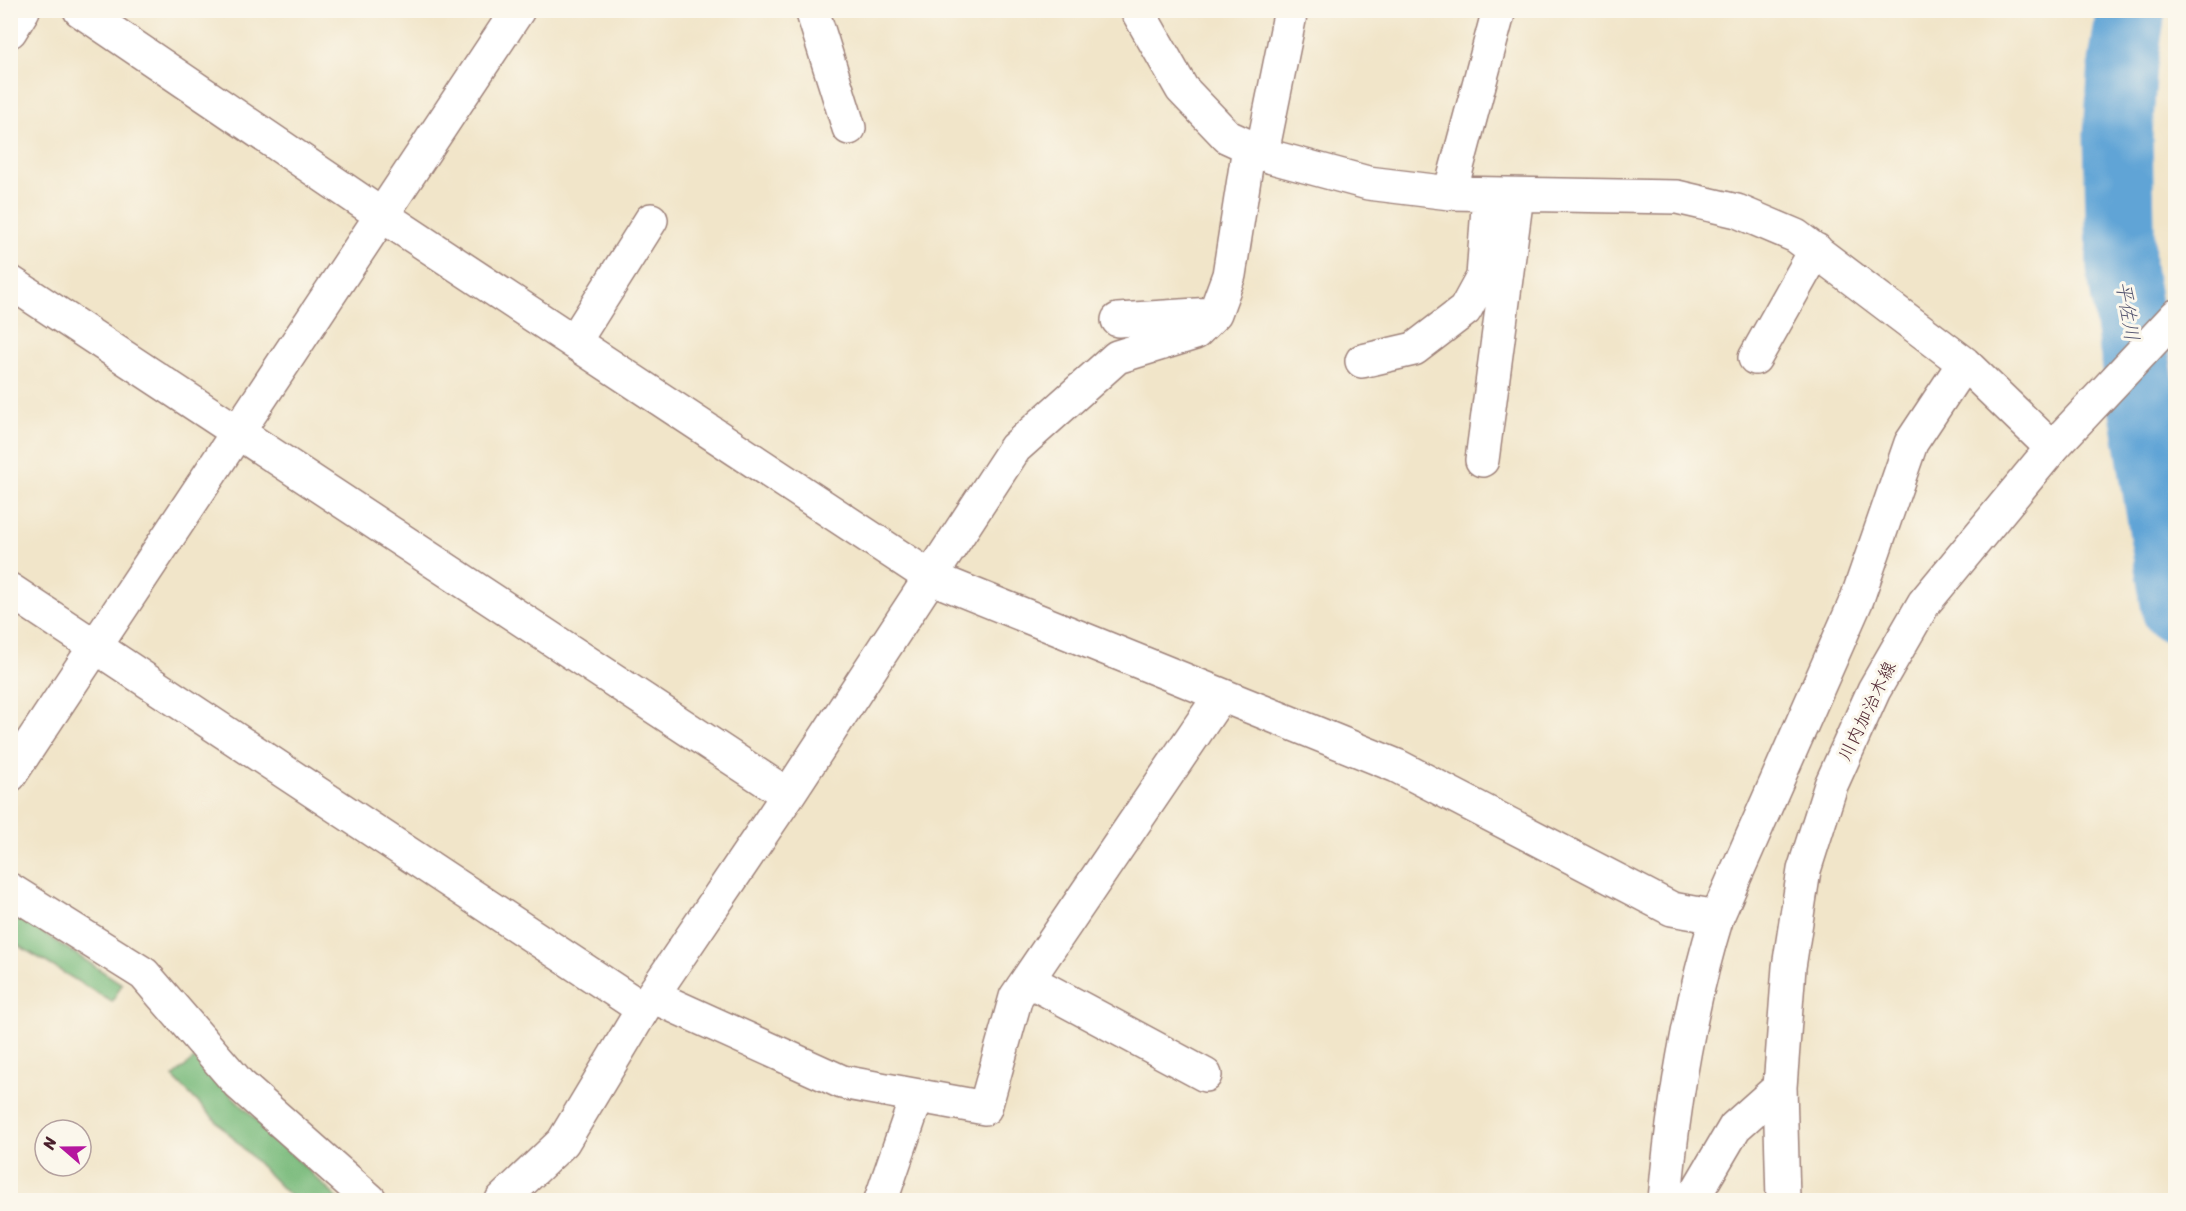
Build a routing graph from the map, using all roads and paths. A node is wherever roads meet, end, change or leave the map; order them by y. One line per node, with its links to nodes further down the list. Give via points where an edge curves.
1 (23, 10): 8 (street)
2 (80, 10): 13 (street)
3 (518, 10): 13 (street)
4 (812, 10): 9 (street)
5 (1137, 10): 10 (street, via 1182,89 1228,137)
6 (1291, 10): 10 (street)
7 (1499, 10): 11 (street)
8 (10, 31)
9 (849, 128)
10 (1255, 150): 11 (street, via 1368,183); 17 (street, via 1229,275)
11 (1450, 193): 12 (street)
12 (1503, 194): 15 (street, via 1677,197 1737,211 1796,236); 22 (street, via 1483,277 1466,310 1414,349); 26 (street)
13 (383, 216): 20 (street); 24 (street)
14 (651, 220): 20 (street)
15 (1816, 250): 21 (street); 23 (street)
16 (10, 282): 24 (street)
17 (1215, 314): 19 (street); 27 (street, via 1195,333 1117,357 1015,448)
18 (2175, 316): 25 (street, 川内加治木線)
19 (1119, 320)
20 (574, 342): 27 (street)
21 (1755, 358)
22 (1362, 361)
23 (1964, 363): 25 (street); 34 (street, via 1911,443 1857,599)
24 (238, 431): 29 (street); 32 (street)
25 (2052, 448): 38 (street, 川内加治木線, via 1924,603 1874,690 1831,785 1804,870 1790,967)
26 (1482, 460)
27 (930, 577): 30 (street); 32 (street)
28 (10, 590): 29 (street)
29 (95, 648): 31 (street); 36 (street)
30 (1221, 695): 34 (street, via 1397,766 1672,909); 35 (street)
31 (10, 775)
32 (788, 795): 36 (street)
33 (10, 890): 40 (street, via 144,974 239,1084)
34 (1718, 917): 43 (street, via 1702,966 1670,1138)
35 (1028, 980): 37 (street); 39 (street, via 1016,997 985,1107)
36 (647, 1002): 39 (street, via 842,1082); 41 (street, via 563,1142)
37 (1205, 1076)
38 (1780, 1087): 44 (street, via 1735,1127); 45 (street, 川内加治木線)
39 (917, 1096): 42 (street)
40 (370, 1200)
41 (502, 1200)
42 (882, 1200)
43 (1665, 1200)
44 (1692, 1200)
45 (1783, 1200)

